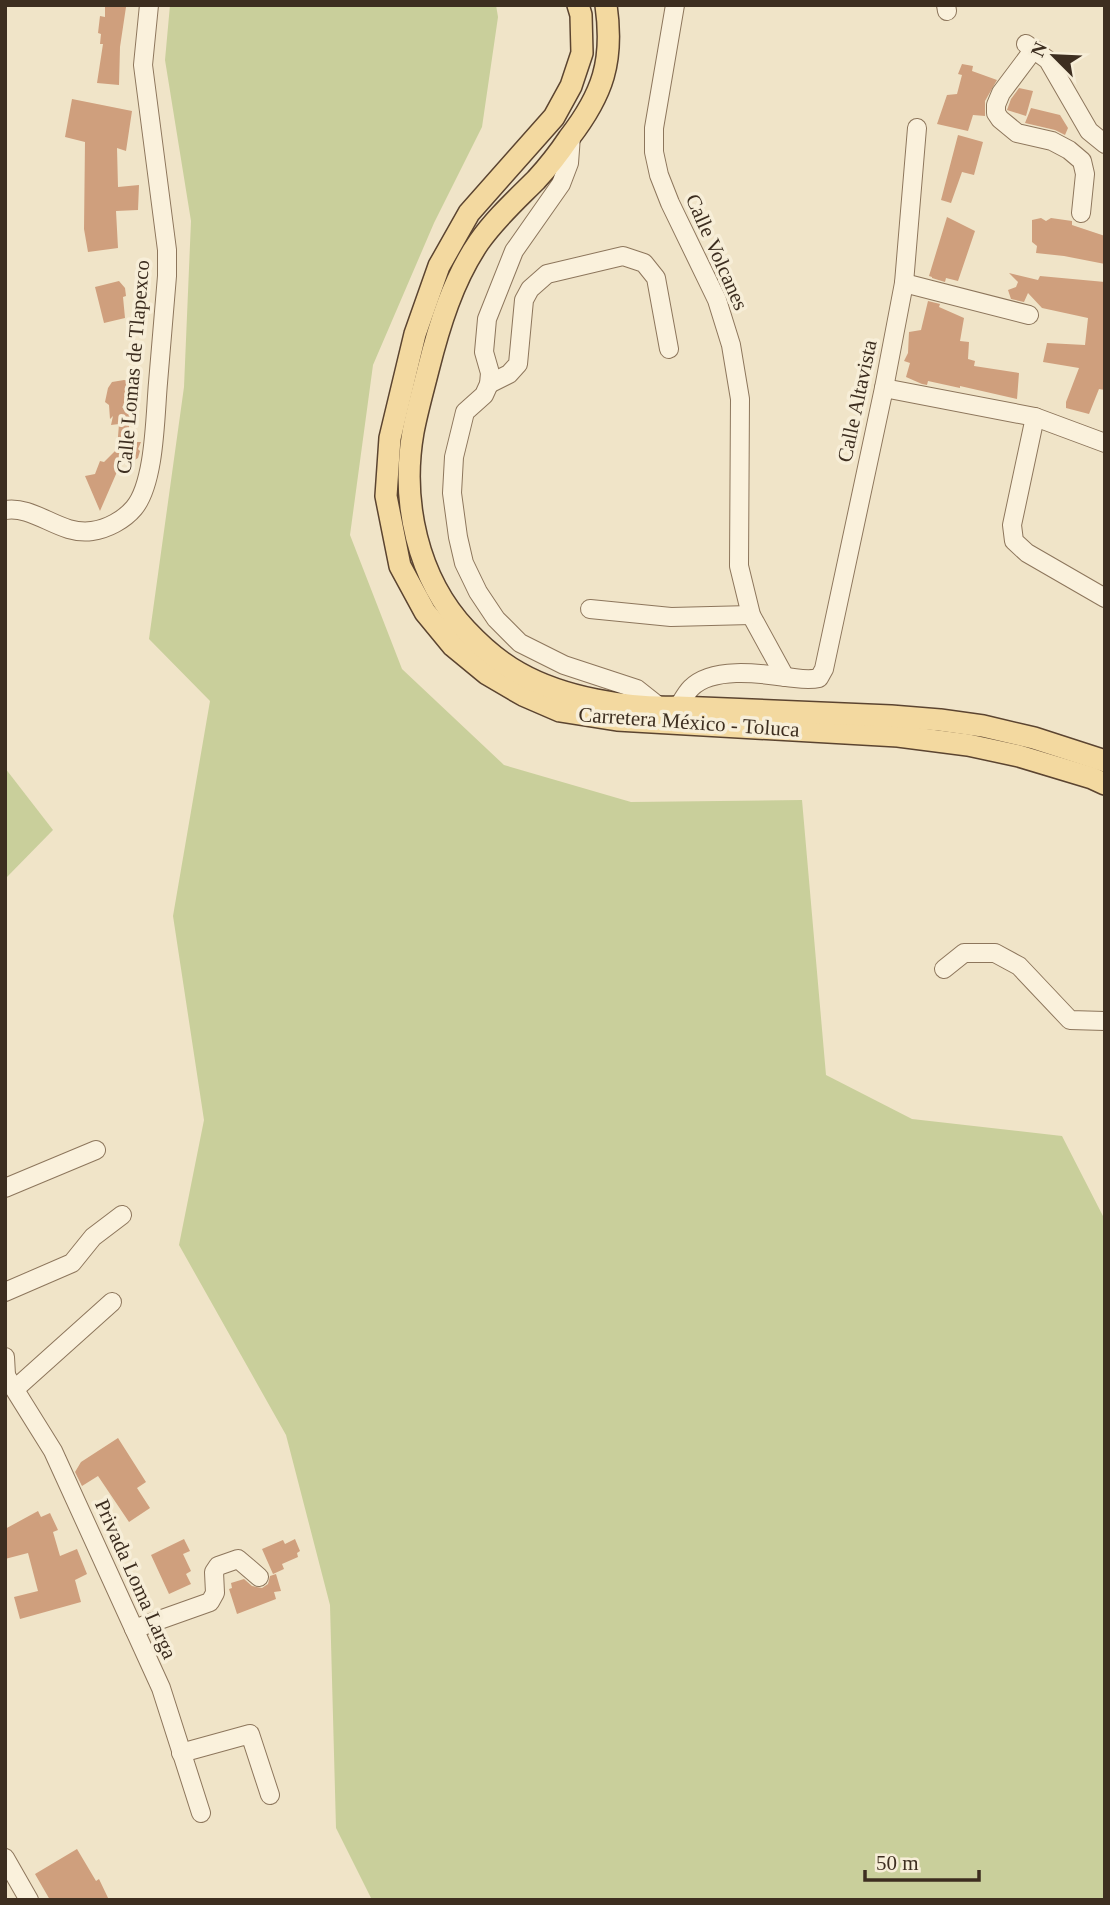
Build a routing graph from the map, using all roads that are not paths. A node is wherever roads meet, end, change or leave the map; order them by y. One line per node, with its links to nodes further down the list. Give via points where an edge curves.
1 (149, 5): 16 (street, Calle Lomas de Tlapexco, via 143,65 167,275 145,488 134,508 115,524 92,531 71,531 27,512)
2 (578, 5): 22 (main road, Carretera México - Toluca, via 582,53 571,86 554,117 469,213 439,266 415,334 390,438 386,496 400,566 425,612 453,646 487,674 560,711 617,720 898,736 968,745)
3 (606, 5): 6 (main road, Carretera México - Toluca, via 609,27 604,77 591,108)
4 (675, 5): 19 (street, Calle Volcanes, via 654,152 670,203 717,300 731,345 740,399 739,566)
5 (917, 128): 9 (street, Calle Altavista)
6 (571, 136): 12 (street, via 569,163 561,184 514,251 487,319 484,352); 21 (main road, Carretera México - Toluca, via 496,219 453,292 432,353 413,434 412,519 440,598 474,639 497,658 519,673 568,692 621,704)
7 (1105, 144): 8 (street, via 1089,131 1048,60 1029,46 1001,93 996,113 1017,133 1052,141 1082,161)
8 (1081, 213)
9 (904, 283): 10 (street); 13 (street, Calle Altavista)
10 (1029, 315)
11 (669, 349): 12 (street, via 656,278 644,263 623,256 547,274 530,289 524,300 518,364)
12 (489, 384): 21 (street, via 465,412 454,457 452,493 464,563 478,592 520,643 637,689)
13 (884, 388): 14 (street); 20 (street, Calle Altavista, via 824,669 819,678 808,681)
14 (1035, 416): 15 (street); 17 (street, via 1012,525 1014,541)
15 (1105, 443)
16 (5, 510)
17 (1105, 598)
18 (590, 609): 19 (street, via 671,617)
19 (751, 615): 20 (street, Calle Volcanes)
20 (785, 677): 21 (street, via 727,673 707,678)
21 (670, 707): 22 (main road, Carretera México - Toluca, via 891,716 983,726 1076,750)
22 (1101, 774): 23 (street)
23 (1105, 797)
24 (944, 969): 25 (street, via 964,953 995,953 1019,966 1070,1020)
25 (1105, 1021)
26 (96, 1150): 27 (street)
27 (5, 1188)
28 (122, 1215): 29 (street, via 93,1237 72,1263)
29 (5, 1292)
30 (112, 1302): 32 (street)
31 (5, 1357): 32 (street)
32 (9, 1379): 34 (street, Privada Loma Larga, via 53,1451)
33 (259, 1577): 34 (street, via 238,1559 218,1566 210,1602)
34 (134, 1629): 35 (street, Privada Loma Larga, via 161,1688)
35 (181, 1753): 36 (street, via 250,1734); 37 (street, Privada Loma Larga)
36 (270, 1795)
37 (201, 1813)
38 (5, 1857): 39 (street)
39 (29, 1900)

